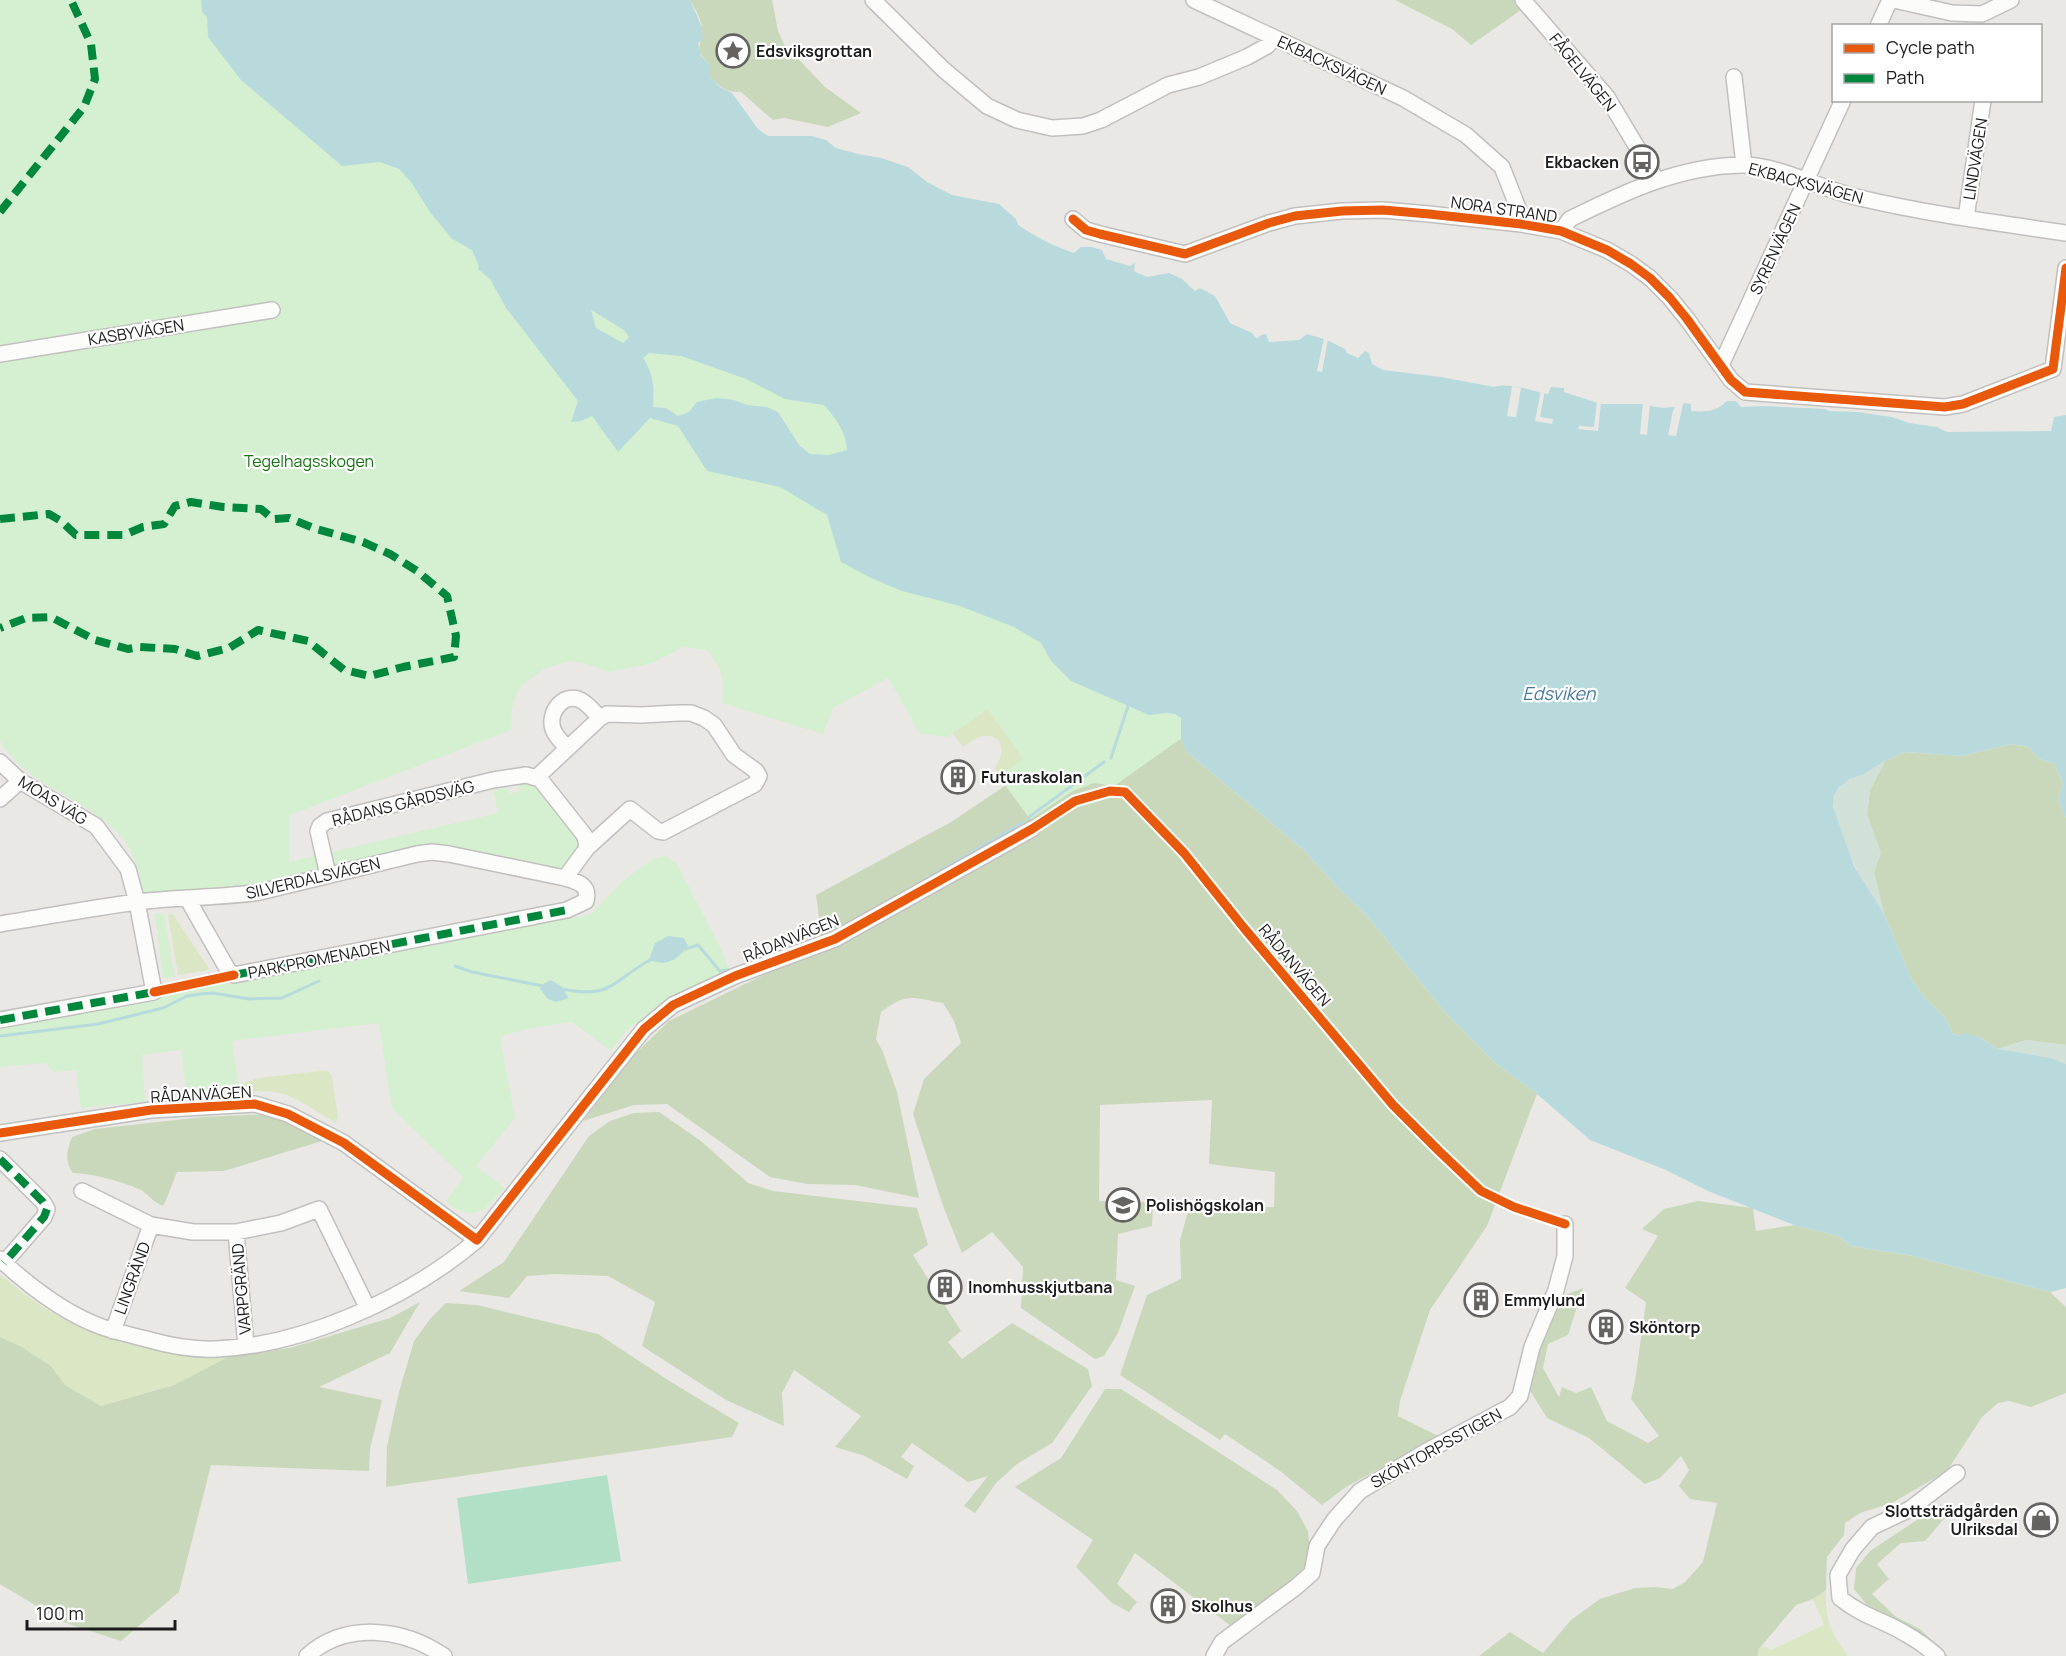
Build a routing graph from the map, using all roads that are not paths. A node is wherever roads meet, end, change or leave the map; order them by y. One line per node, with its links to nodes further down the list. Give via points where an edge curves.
1 (873, 0): 8 (street, via 987,106 1017,120 1052,128 1083,126 1101,120 1168,85 1247,57)
2 (1194, 0): 8 (street, EKBACKSVÄGEN)
3 (1523, 0): 13 (street, FÅGELVÄGEN, via 1607,97)
4 (1892, 0): 6 (street); 7 (street)
5 (2011, 0): 6 (street)
6 (1983, 20)
7 (1879, 24)
8 (1274, 38): 17 (street, EKBACKSVÄGEN, via 1403,98 1466,135 1502,167)
9 (1734, 77): 12 (street)
10 (1842, 102): 14 (street, SYRENVÄGEN)
11 (1983, 102): 15 (street, LINDVÄGEN)
12 (1744, 165): 13 (street, EKBACKSVÄGEN, via 1711,167); 14 (street, EKBACKSVÄGEN)
13 (1656, 180): 18 (street, EKBACKSVÄGEN, via 1570,219)
14 (1806, 182): 15 (street, EKBACKSVÄGEN, via 1858,198); 23 (street, SYRENVÄGEN)
15 (1966, 218): 19 (street, EKBACKSVÄGEN)
16 (1074, 219): 17 (street, NORA STRAND, via 1086,230 1185,254 1287,218 1342,210 1383,210)
17 (1521, 224): 18 (street, NORA STRAND)
18 (1561, 231): 23 (street, NORA STRAND, via 1607,250 1650,278)
19 (2066, 233)
20 (2066, 268): 23 (street, NORA STRAND, via 2053,369 1969,402 1945,407 1745,392)
21 (272, 310): 22 (street, KASBYVÄGEN)
22 (0, 354)
23 (1721, 365)
24 (600, 718): 25 (street); 25 (street, via 578,699 558,704 551,724); 31 (street, via 613,714 691,713 714,725 734,755 759,776 755,784 663,832 630,809)
25 (567, 748): 27 (street)
26 (0, 762): 28 (street, MOAS VÄG)
27 (537, 777): 31 (street, via 585,836); 32 (street, RÅDANS GÅRDSVÄG, via 493,780 327,821 318,831)
28 (20, 781): 29 (street); 35 (street, MOAS VÄG, via 96,826 128,869)
29 (0, 799)
30 (1032, 829): 45 (street, RÅDANVÄGEN, via 835,939 735,976 673,1005 644,1029)
31 (587, 848): 33 (street)
32 (328, 875): 33 (street, SILVERDALSVÄGEN, via 432,852); 34 (street, SILVERDALSVÄGEN, via 260,892)
33 (565, 878): 36 (street, SILVERDALSVÄGEN, via 580,883 588,894 586,901)
34 (187, 898): 35 (street, SILVERDALSVÄGEN); 36 (street, PARKPROMENADEN, via 234,975)
35 (137, 902): 37 (street, SILVERDALSVÄGEN); 38 (street, MOAS VÄG, via 154,992)
36 (567, 910)
37 (0, 924)
38 (0, 1020)
39 (0, 1133): 45 (street, RÅDANVÄGEN, via 151,1110 255,1104 288,1114 344,1143)
40 (0, 1159): 46 (street, via 47,1209)
41 (82, 1191): 43 (street)
42 (1565, 1224): 53 (street, SKÖNTORPSSTIGEN, via 1565,1256 1556,1290 1532,1347 1520,1396 1510,1407 1360,1491 1317,1546 1312,1573 1222,1642)
43 (151, 1226): 44 (street); 48 (street, LINGRÄND)
44 (236, 1232): 47 (street, via 281,1223 319,1209); 49 (street, VARPGRÄND)
45 (477, 1240): 47 (street, via 414,1287)
46 (2, 1261): 48 (street, via 81,1318)
47 (368, 1309): 49 (street, via 330,1325)
48 (113, 1330): 49 (street, via 192,1348)
49 (246, 1346)
50 (1957, 1473): 54 (street, via 1910,1509 1872,1527 1838,1575 1840,1598 1867,1617 1906,1633)
51 (307, 1656): 52 (street, via 316,1647 347,1635 378,1632 398,1634)
52 (444, 1656)
53 (1214, 1656)
54 (1937, 1656)

